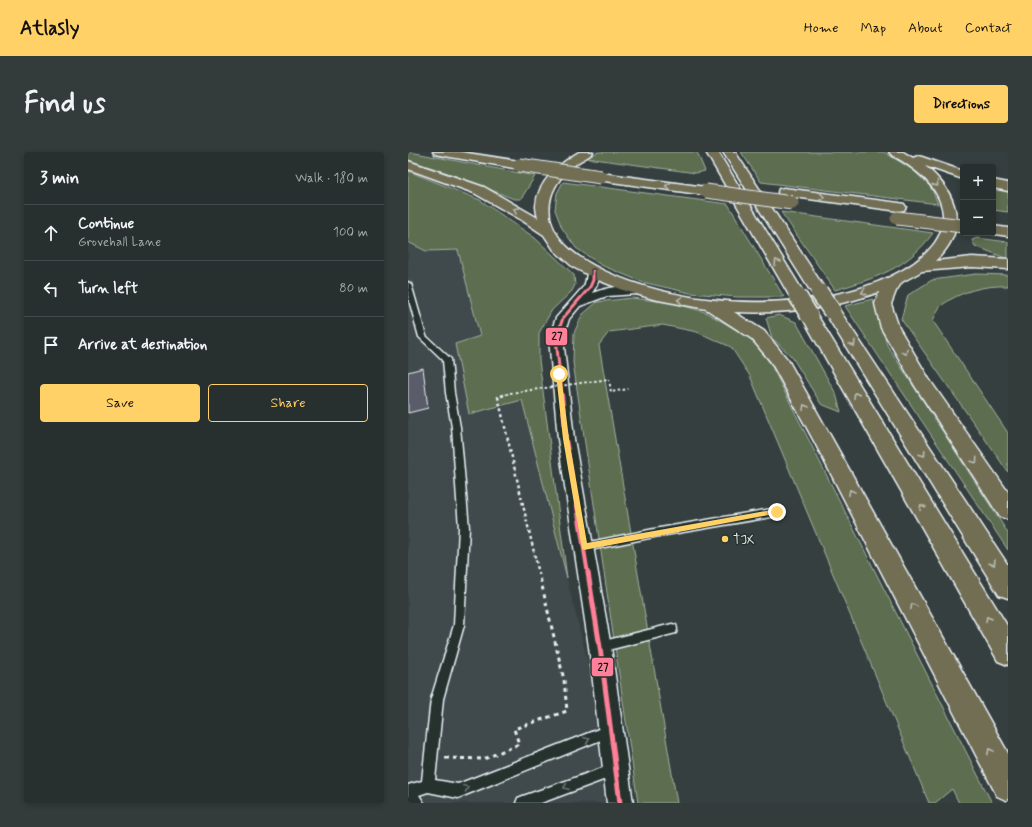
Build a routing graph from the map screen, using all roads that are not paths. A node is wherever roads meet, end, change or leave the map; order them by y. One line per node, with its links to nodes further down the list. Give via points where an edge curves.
1 (439, 152): 7 (highway)
2 (493, 152): 7 (highway)
3 (587, 152): 16 (highway, via 559,173 546,192 543,215)
4 (712, 152): 31 (highway, one-way to 4, bridge)
5 (729, 152): 28 (highway, one-way to 28, bridge)
6 (895, 152): 9 (highway); 18 (highway, one-way to 18, via 932,178 946,198 950,209 948,231 942,243 934,254)
7 (524, 161): 11 (highway, bridge)
8 (408, 165): 16 (highway, one-way to 8, via 479,190)
9 (960, 174)
10 (996, 185): 12 (highway)
11 (704, 186): 13 (highway, one-way to 13, via 784,192); 13 (highway, bridge, via 792,203)
12 (1008, 187)
13 (898, 212): 14 (highway); 15 (highway, bridge)
14 (960, 216)
15 (960, 225)
16 (549, 232): 19 (highway, via 569,256)
17 (1008, 264): 18 (highway, via 972,262)
18 (918, 267): 20 (highway)
19 (593, 271): 22 (highway); 24 (street, via 590,287)
20 (896, 280): 23 (highway, one-way to 23, via 860,293 817,302 769,306); 25 (highway, one-way to 25, via 888,290 883,304 890,328 922,382)
21 (408, 284): 34 (lane, via 423,337 447,359 456,427 464,528 458,625 437,699)
22 (638, 290): 23 (highway, one-way to 22, via 671,299); 24 (street, via 599,294)
23 (706, 304): 35 (highway, one-way to 23, via 779,360 758,335)
24 (575, 305): 27 (street, via 563,318 556,338 566,439)
25 (1008, 510)
26 (777, 512): 27 (lane)
27 (584, 547): 30 (street)
28 (1008, 587)
29 (672, 629): 30 (lane)
30 (600, 647): 32 (street)
31 (1008, 652)
32 (611, 730): 33 (street); 34 (lane, one-way to 32, via 458,791)
33 (616, 769): 38 (lane, one-way to 38); 39 (street)
34 (428, 785): 36 (lane)
35 (1008, 785)
36 (408, 792): 37 (lane)
37 (417, 803)
38 (523, 803)
39 (620, 803)

